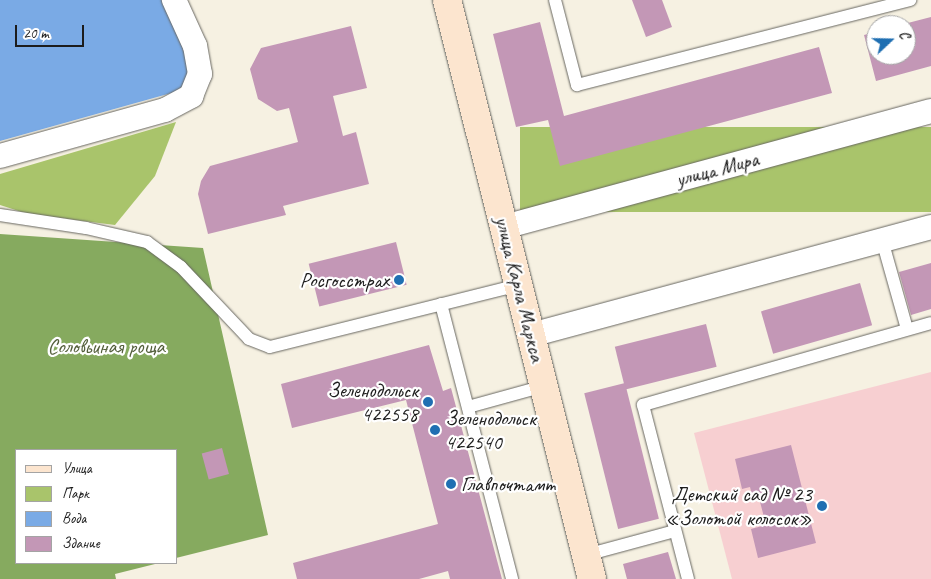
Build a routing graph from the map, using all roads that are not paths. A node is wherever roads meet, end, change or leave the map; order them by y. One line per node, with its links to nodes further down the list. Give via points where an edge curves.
1 (174, 0): 6 (street, via 195,46 200,74 191,96 165,110)
2 (447, 0): 8 (street, улица Карла Маркса)
3 (555, 0): 4 (lane, via 577,85)
4 (910, 0)
5 (931, 111): 8 (street, улица Мира)
6 (0, 156)
7 (0, 215): 12 (lane, via 86,228 147,242 181,267 249,339 270,347)
8 (504, 227): 11 (street, улица Карла Маркса)
9 (931, 227): 10 (street)
10 (882, 240): 14 (lane); 15 (street)
11 (519, 285): 12 (lane); 15 (street, улица Карла Маркса)
12 (442, 304): 17 (lane)
13 (931, 323): 14 (lane)
14 (907, 329): 18 (lane, via 643,405)
15 (531, 335): 16 (street, улица Карла Маркса)
16 (544, 386): 17 (lane); 19 (street, улица Карла Маркса)
17 (468, 407): 20 (lane)
18 (675, 530): 19 (lane); 21 (lane)
19 (589, 567)
20 (512, 579)
21 (688, 579)

